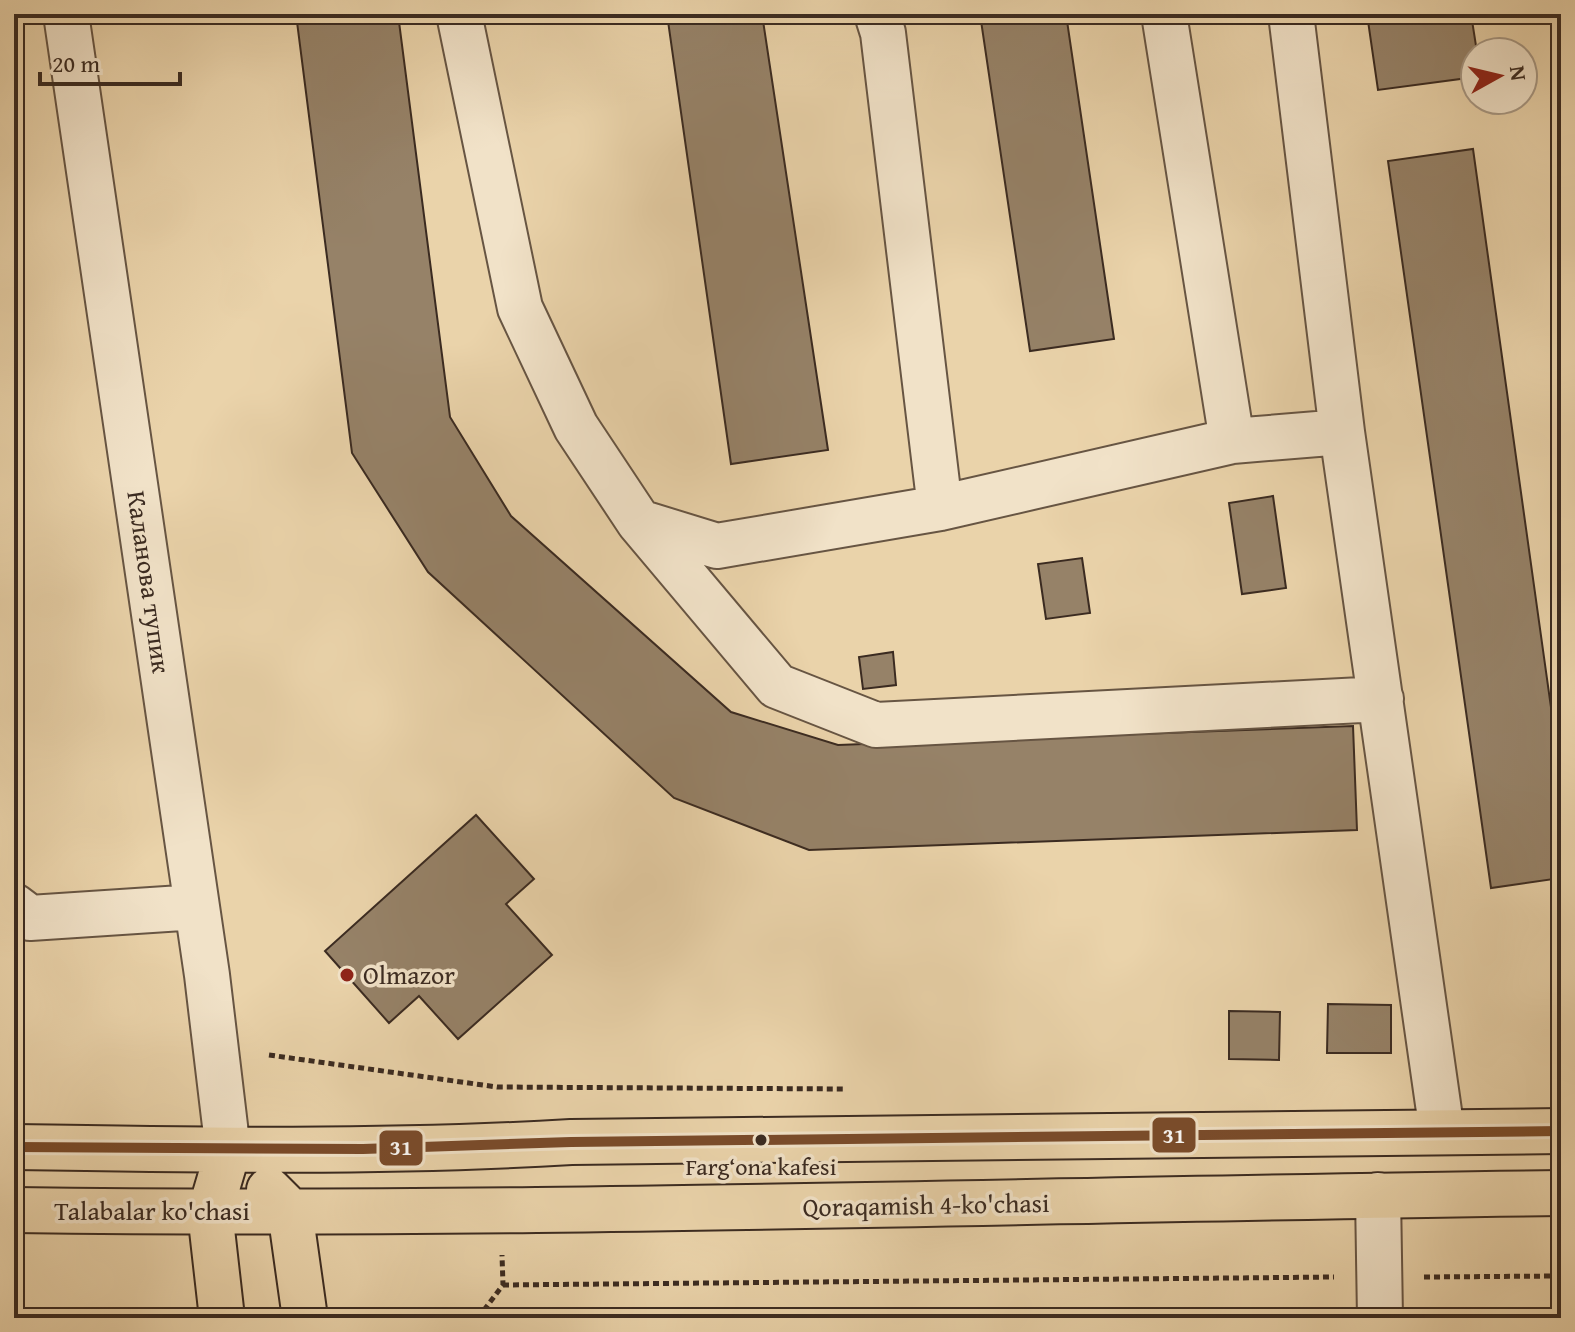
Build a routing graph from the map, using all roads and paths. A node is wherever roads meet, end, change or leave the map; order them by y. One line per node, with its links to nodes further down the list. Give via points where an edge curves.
1 (66, 14): 12 (street, Каланова тупик)
2 (459, 14): 9 (street, via 520,308 576,427)
3 (877, 14): 8 (street)
4 (1164, 14): 7 (street)
5 (1291, 14): 6 (street)
6 (1342, 432): 7 (street); 10 (street)
7 (1232, 441): 8 (street)
8 (940, 508): 9 (street, via 717,546)
9 (639, 522): 10 (street, via 777,686 876,725)
10 (1381, 699): 16 (street)
11 (14, 906): 12 (street, via 30,918)
12 (197, 907): 18 (street, Каланова тупик)
13 (269, 1055): 14 (path, via 497,1087)
14 (848, 1089)
15 (1561, 1131): 16 (main road)
16 (1442, 1132): 18 (main road)
17 (14, 1147): 18 (main road)
18 (228, 1151): 22 (main road); 23 (main road)
19 (1561, 1193): 20 (main road, Qoraqamish 4-ko'chasi)
20 (1378, 1195): 22 (main road, Qoraqamish 4-ko'chasi); 27 (street)
21 (14, 1210): 23 (main road, Talabalar ko'chasi)
22 (290, 1211): 23 (main road, Talabalar ko'chasi); 29 (main road)
23 (210, 1212): 28 (main road)
24 (502, 1241): 26 (path)
25 (1561, 1276): 27 (path)
26 (503, 1285): 27 (path); 30 (path)
27 (1380, 1298)
28 (222, 1318)
29 (305, 1318)
30 (478, 1318)

